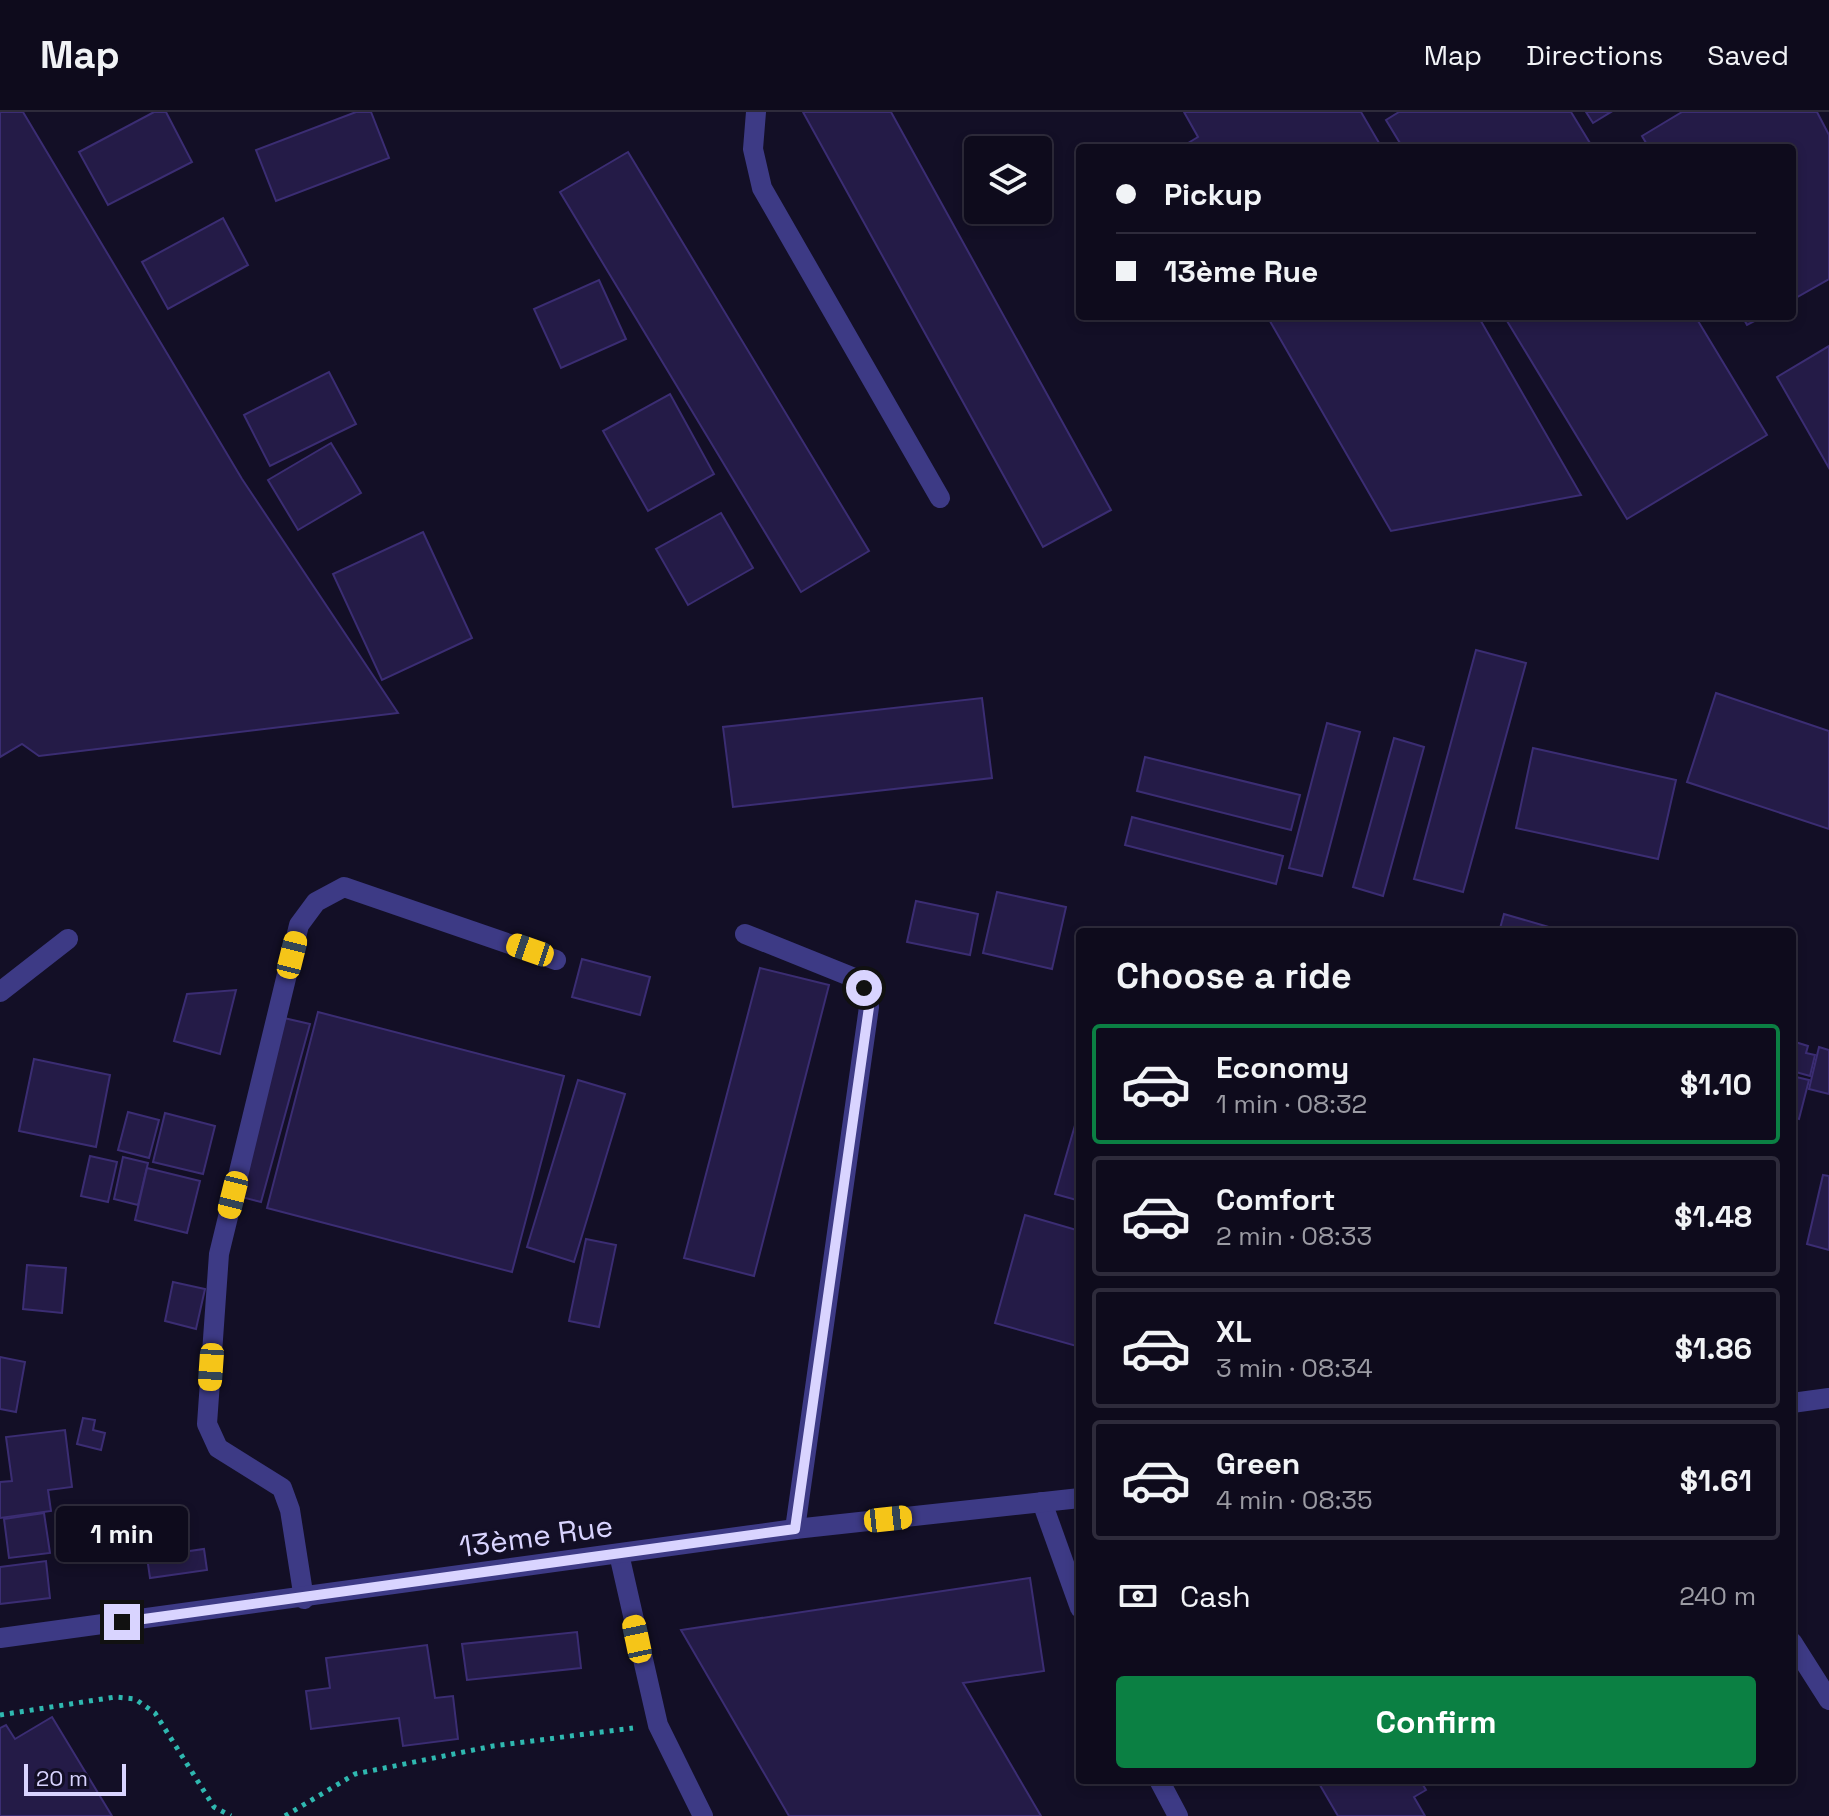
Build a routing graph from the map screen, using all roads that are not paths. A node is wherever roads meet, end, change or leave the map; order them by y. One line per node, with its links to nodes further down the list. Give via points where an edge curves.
1 (756, 112): 2 (street, via 753,149 762,188)
2 (940, 498)
3 (745, 934): 11 (street, via 852,977 864,988 869,1007)
4 (68, 939): 6 (street)
5 (556, 960): 14 (street, via 344,887 316,902 299,925 219,1254 207,1424 218,1448 282,1488)
6 (0, 992)
7 (1829, 1398): 8 (street)
8 (1796, 1402)
9 (1076, 1498): 10 (street, 13ème Rue)
10 (1042, 1502): 11 (street, 13ème Rue); 13 (street)
11 (795, 1529): 12 (street, 13ème Rue)
12 (619, 1554): 14 (street, 13ème Rue); 19 (street, via 658,1725)
13 (1076, 1597)
14 (304, 1599): 15 (street, 13ème Rue)
15 (0, 1638)
16 (1796, 1648): 17 (street)
17 (1829, 1700)
18 (1161, 1784): 20 (street)
19 (703, 1816)
20 (1178, 1816)

